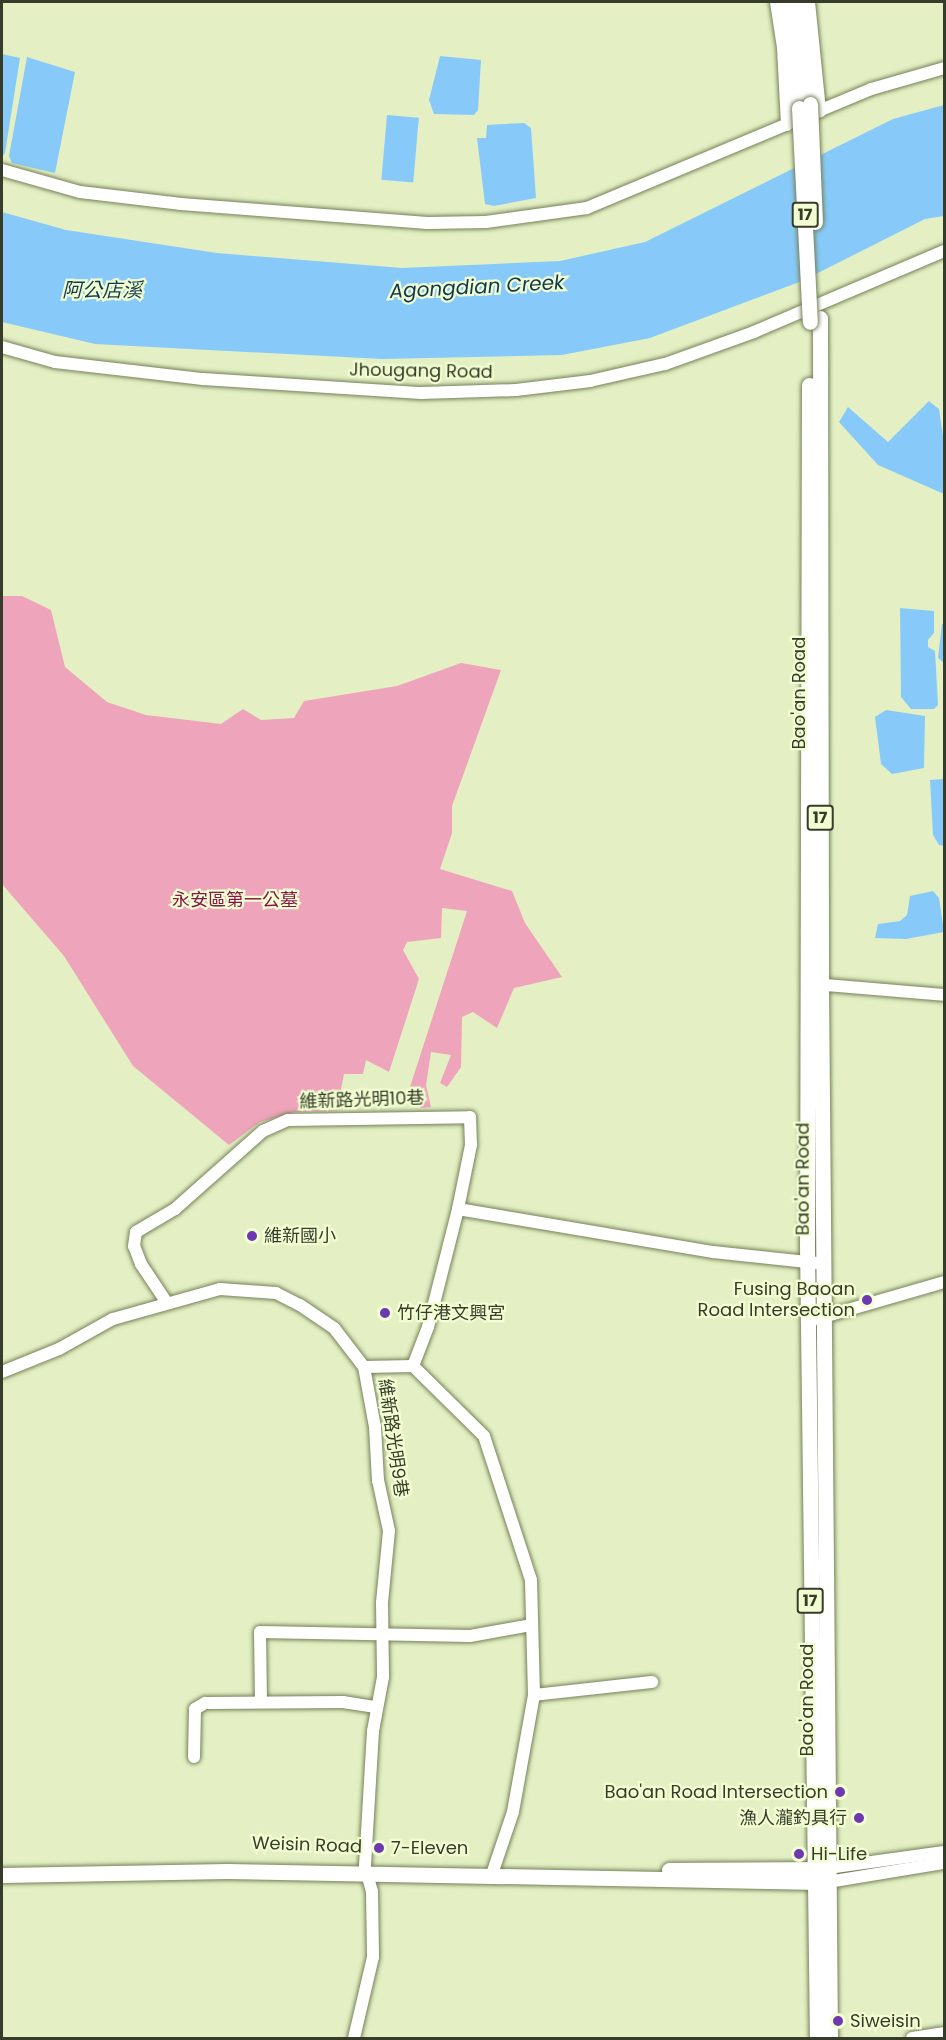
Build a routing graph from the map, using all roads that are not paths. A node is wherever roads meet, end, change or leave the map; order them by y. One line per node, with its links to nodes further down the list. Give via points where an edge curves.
1 (776, 2): 7 (street)
2 (788, 2): 6 (main road, 17)
3 (799, 2): 6 (main road, 17)
4 (809, 2): 6 (street)
5 (945, 68): 6 (street)
6 (810, 108): 7 (street); 11 (main road, Bao'an Road / 17, bridge, via 815,320)
7 (787, 125): 8 (street, via 587,208 486,222 427,223 181,204 80,192)
8 (2, 170)
9 (945, 250): 10 (street, Jhougang Road, via 665,364 590,381 516,390 422,393 203,379 55,362)
10 (2, 347)
11 (814, 984): 12 (street); 14 (main road, Bao'an Road / 17); 15 (main road, Bao'an Road / 17)
12 (945, 995)
13 (458, 1209): 15 (street); 17 (street, 維新路光明10巷, via 471,1145 470,1117 288,1120 262,1131 176,1209 136,1232 134,1246 141,1264); 20 (street, 維新路光明10巷, via 428,1327)
14 (823, 1262): 15 (street); 18 (main road, Bao'an Road / 17)
15 (807, 1265): 19 (main road, Bao'an Road / 17)
16 (945, 1281): 18 (street)
17 (167, 1303): 21 (street, 維新路光明9巷, via 220,1289 276,1293 334,1328); 22 (street, 維新路光明9巷, via 113,1319 59,1349)
18 (825, 1318): 19 (street); 36 (main road, Bao'an Road / 17)
19 (807, 1319): 36 (main road, Bao'an Road / 17)
20 (413, 1366): 21 (street); 23 (street, via 484,1436 530,1577)
21 (364, 1367): 24 (street, 維新路光明9巷, via 375,1427 379,1487 389,1531)
22 (2, 1372)
23 (532, 1625): 24 (street, via 470,1636); 26 (street)
24 (382, 1634): 27 (street, via 260,1632); 28 (street, 維新路光明9巷, via 382,1677)
25 (652, 1682): 26 (street)
26 (534, 1695): 34 (street, via 513,1812)
27 (261, 1702): 28 (street, via 343,1702); 29 (street, via 205,1703 195,1710)
28 (376, 1707): 33 (street, 維新路光明9巷)
29 (194, 1757)
30 (945, 1852): 36 (street)
31 (945, 1863): 36 (street)
32 (2, 1865): 33 (main road, Weisin Road, via 228,1862)
33 (367, 1870): 34 (main road, Weisin Road); 35 (main road, Weisin Road); 38 (street, 維新路光明9巷, via 373,1957)
34 (491, 1874): 36 (main road, Weisin Road)
35 (2, 1875)
36 (820, 1875): 39 (main road, Bao'an Road / 17); 40 (main road, Bao'an Road / 17)
37 (945, 2033): 41 (street)
38 (354, 2038)
39 (817, 2038)
40 (830, 2038)
41 (912, 2038)

